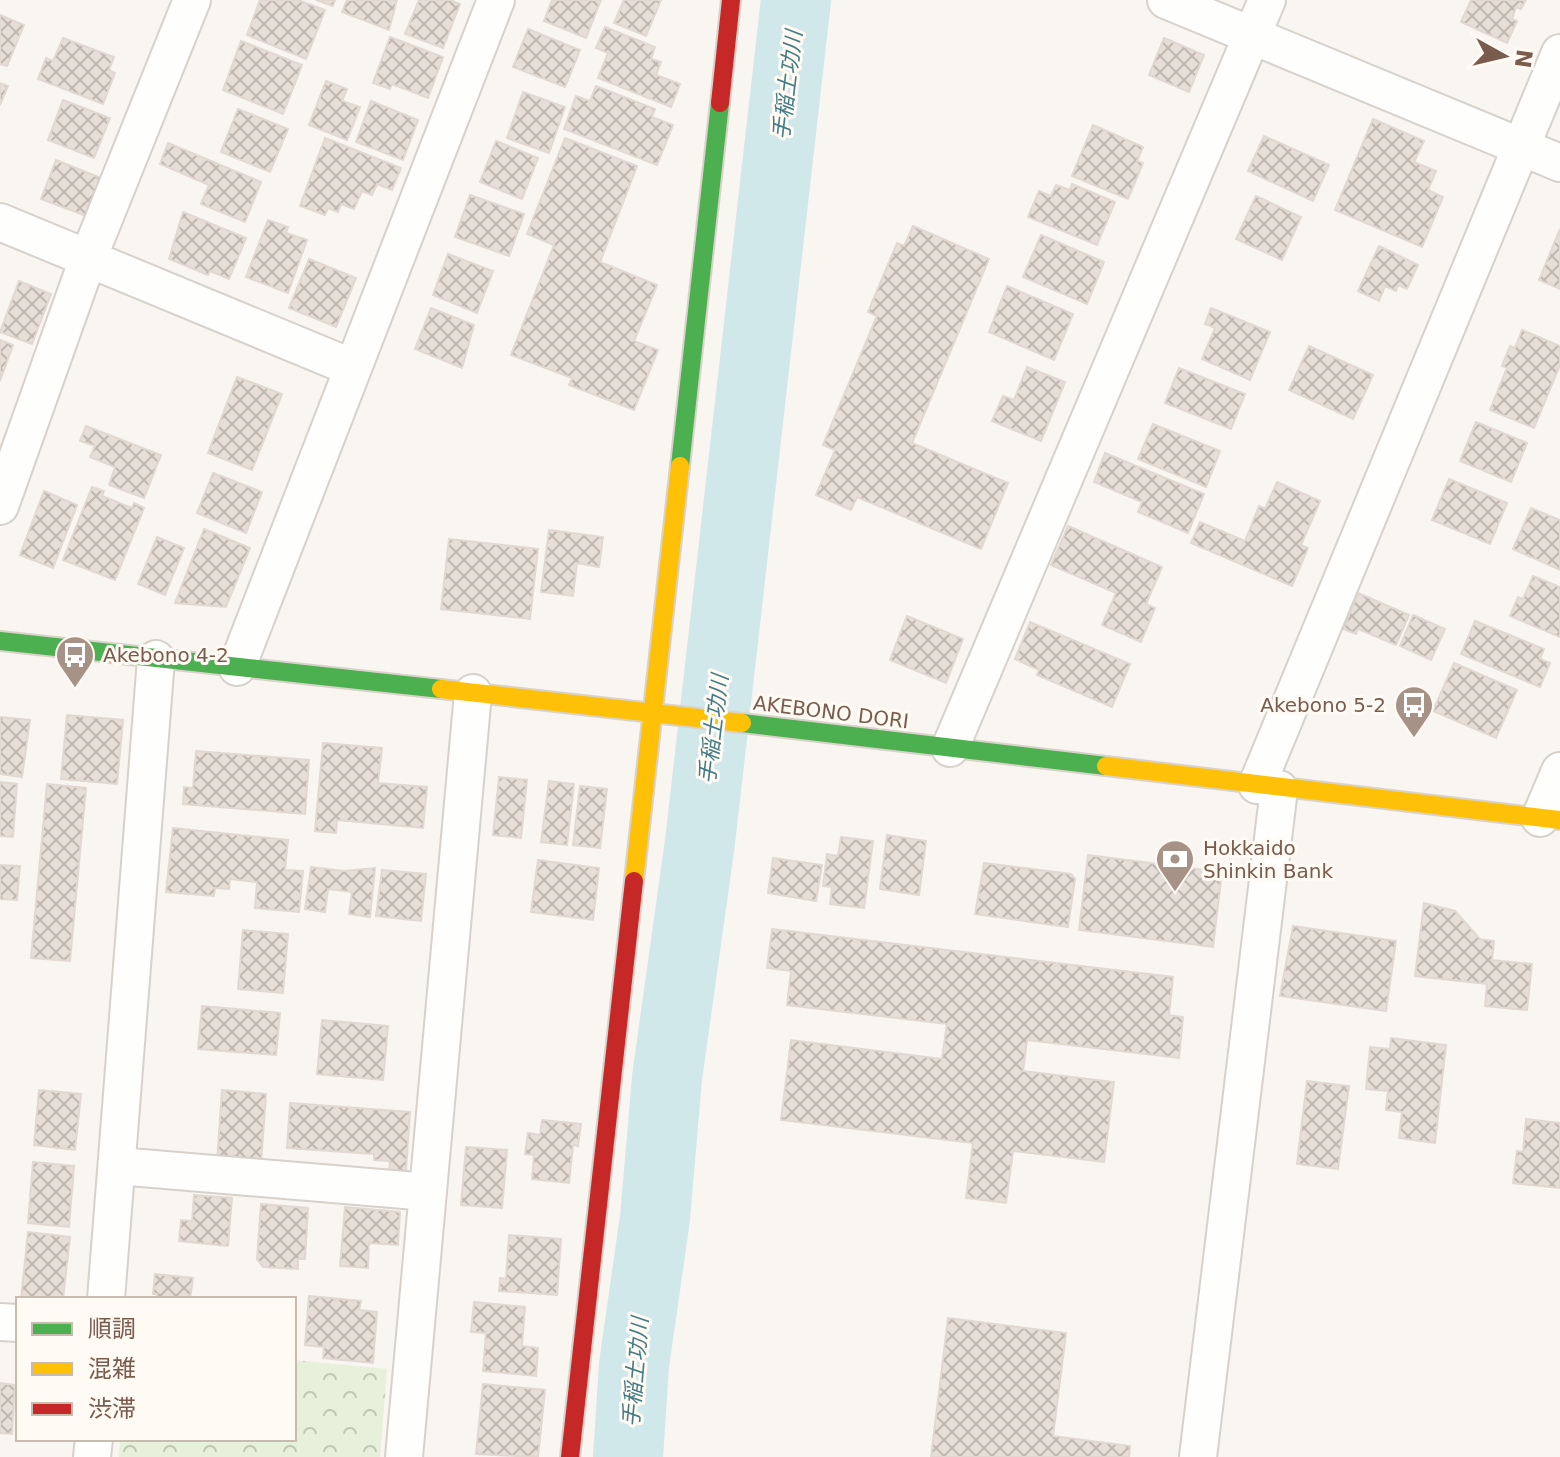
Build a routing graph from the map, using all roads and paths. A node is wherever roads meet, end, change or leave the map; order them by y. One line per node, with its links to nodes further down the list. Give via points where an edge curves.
1 (192, 0): 11 (street)
2 (496, 0): 12 (street)
3 (731, 0): 18 (street)
4 (1166, 0): 6 (street)
5 (1267, 0): 6 (street)
6 (1252, 36): 8 (street); 19 (street)
7 (1560, 53): 8 (street)
8 (1521, 147): 9 (street); 21 (street)
9 (1560, 163)
10 (0, 222): 11 (street)
11 (89, 256): 12 (street); 13 (street)
12 (353, 368): 16 (street)
13 (0, 506)
14 (0, 641): 15 (street, AKEBONO DORI)
15 (156, 659): 16 (street, AKEBONO DORI); 23 (street)
16 (237, 667): 17 (street, AKEBONO DORI)
17 (473, 693): 18 (street, AKEBONO DORI); 24 (street)
18 (650, 712): 19 (street, AKEBONO DORI); 27 (street)
19 (950, 748): 21 (street, AKEBONO DORI)
20 (1560, 771): 22 (street)
21 (1268, 787): 22 (street, AKEBONO DORI); 28 (street)
22 (1550, 819)
23 (118, 1166): 24 (street); 25 (street)
24 (428, 1192): 26 (street)
25 (106, 1297)
26 (404, 1457)
27 (570, 1457)
28 (1198, 1457)

